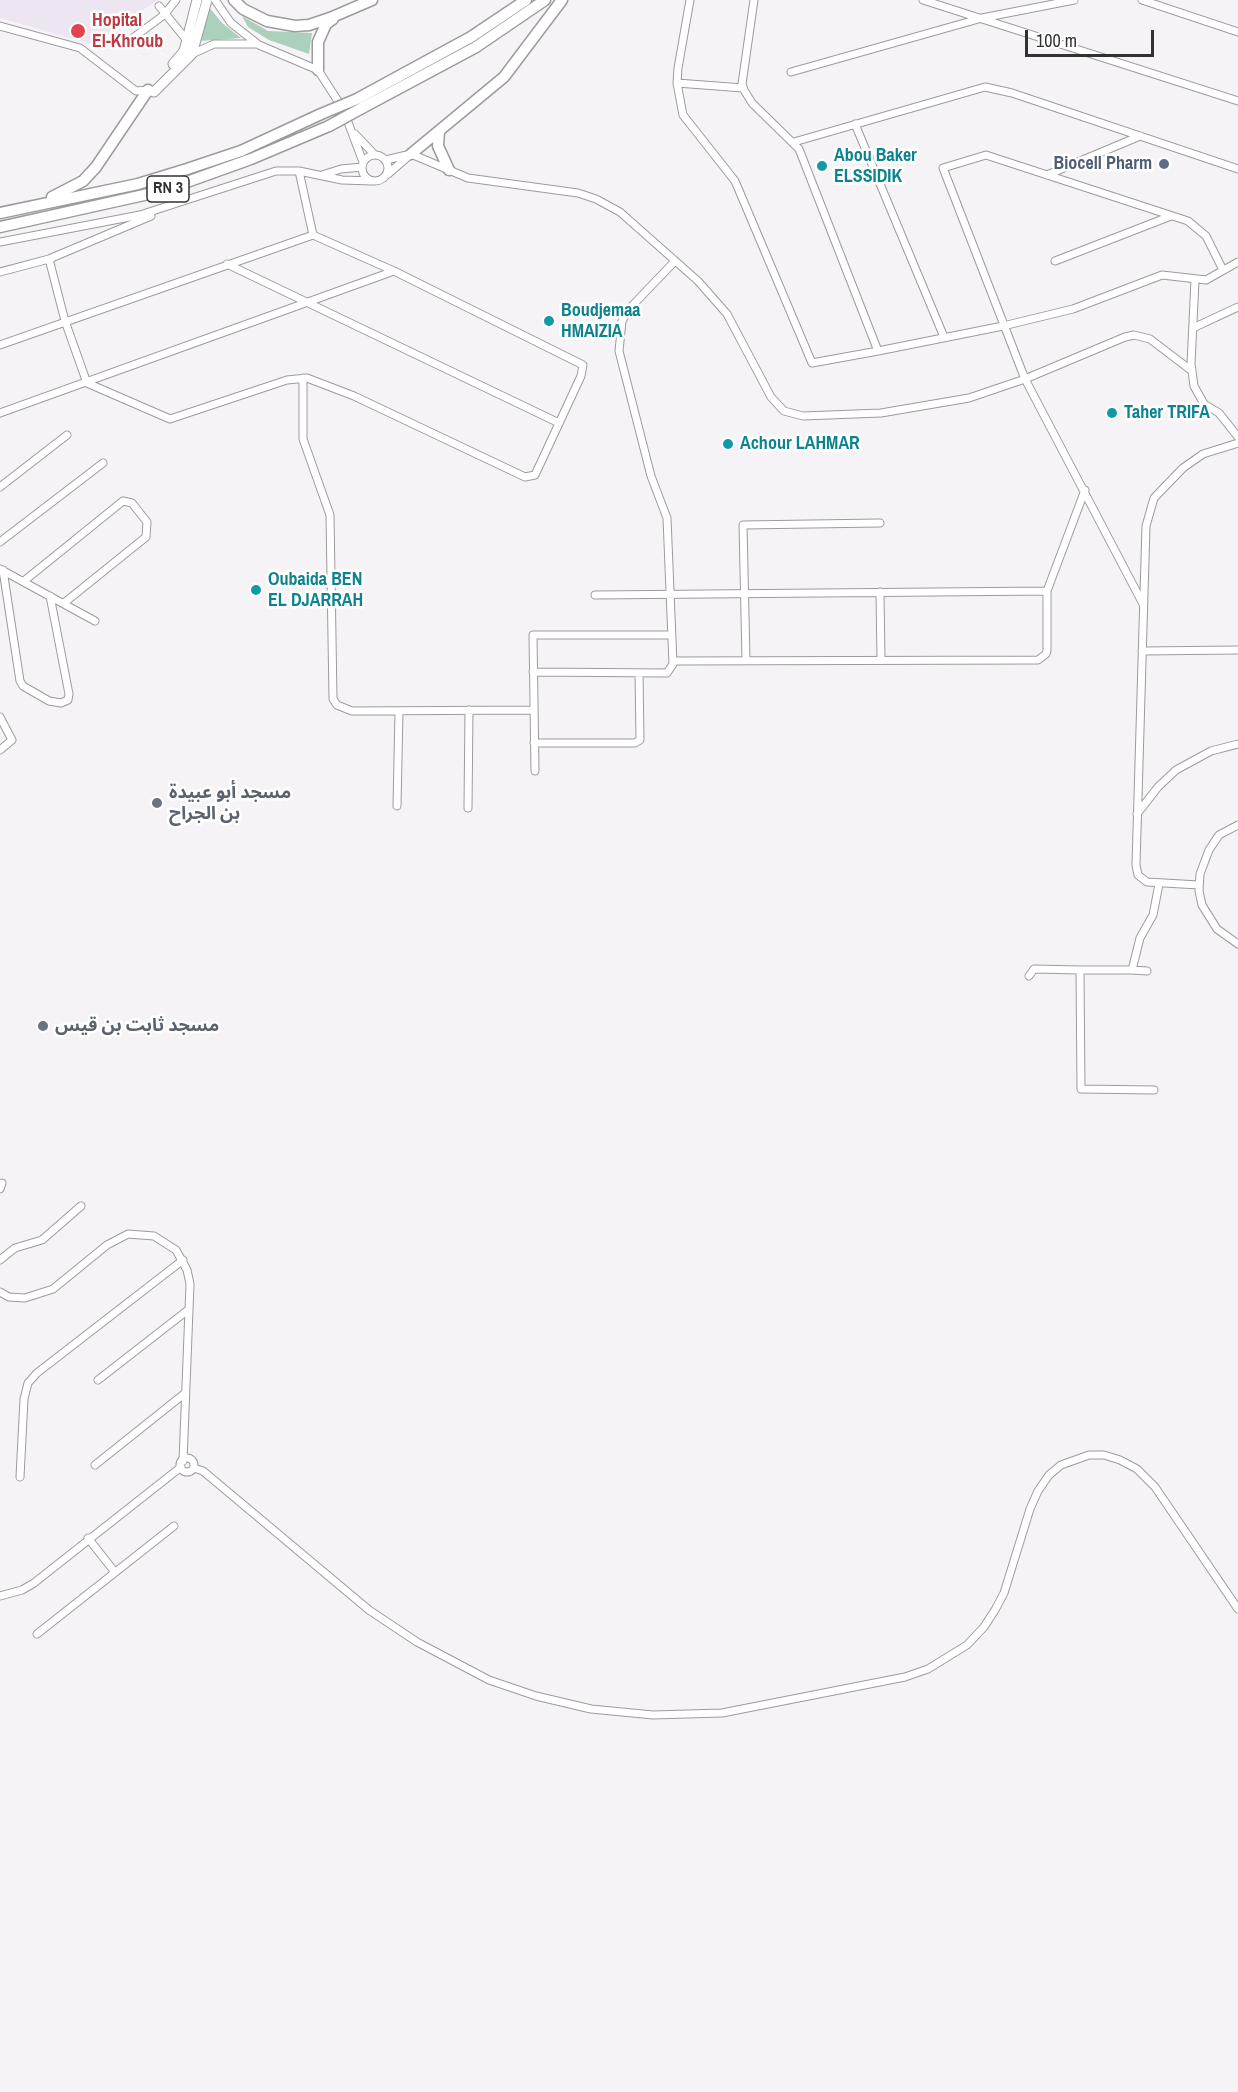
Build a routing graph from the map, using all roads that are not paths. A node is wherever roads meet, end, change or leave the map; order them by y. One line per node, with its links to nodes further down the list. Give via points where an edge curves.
1 (176, 0): 17 (street)
2 (197, 0): 23 (main road)
3 (207, 0): 23 (main road)
4 (215, 0): 22 (street, via 231,23)
5 (234, 0): 16 (highway, via 253,14 282,24 309,25)
6 (372, 0): 16 (highway)
7 (526, 0): 30 (highway, RN 3)
8 (545, 0): 30 (highway, RN 3, via 476,47)
9 (562, 0): 32 (highway, via 504,77)
10 (690, 0): 26 (street)
11 (754, 0): 27 (street)
12 (923, 0): 18 (street)
13 (1074, 0): 18 (street)
14 (1142, 0): 20 (street)
15 (159, 6): 17 (street)
16 (347, 11): 24 (highway, via 322,30)
17 (164, 15): 21 (street); 23 (street)
18 (982, 18): 25 (street); 29 (street)
19 (0, 26): 28 (street, via 80,48)
20 (1238, 32)
21 (126, 44)
22 (259, 45): 23 (street); 24 (street)
23 (191, 47): 28 (main road)
24 (318, 69): 33 (street)
25 (791, 72)
26 (677, 83): 27 (street); 70 (street, via 683,115 742,195 813,363)
27 (743, 88): 35 (street, via 752,103)
28 (142, 90): 47 (highway, via 106,152 83,181)
29 (1238, 101)
30 (360, 103): 47 (highway, RN 3, bridge, via 321,114 241,151 187,169 138,184); 51 (highway, RN 3, bridge, via 328,126 162,191)
31 (855, 124): 34 (street, via 985,87); 35 (street); 68 (street)
32 (439, 131): 37 (highway); 41 (highway, via 438,146)
33 (353, 132): 36 (street); 39 (street)
34 (1140, 136): 40 (street); 45 (street)
35 (794, 142): 70 (street)
36 (374, 154): 38 (street); 39 (street)
37 (411, 154): 38 (street); 41 (street); 43 (street)
38 (387, 160): 43 (street)
39 (362, 164): 44 (street); 46 (street, via 364,176)
40 (1238, 169)
41 (449, 170): 55 (street, via 479,180 578,193 596,199 620,212)
42 (299, 171): 44 (street); 48 (street, via 276,171); 52 (street)
43 (388, 174): 46 (street)
44 (322, 175): 46 (street)
45 (1047, 175): 50 (street); 66 (street, via 986,155 943,168)
46 (372, 181)
47 (30, 207): 49 (highway, RN 3)
48 (170, 207): 53 (street); 54 (street)
49 (0, 213)
50 (1172, 216): 56 (street); 59 (street, via 1199,228)
51 (0, 227)
52 (313, 235): 58 (street); 60 (street)
53 (0, 242)
54 (49, 259): 61 (street); 65 (street)
55 (675, 261): 73 (street, via 727,314 771,397 784,411 802,416 881,413 969,398); 89 (street, via 630,308 622,321 619,351 651,476 667,518)
56 (1055, 261)
57 (1238, 262): 59 (street)
58 (227, 264): 63 (street); 65 (street)
59 (1223, 270): 62 (street, via 1206,280)
60 (394, 271): 63 (street); 76 (street, via 581,362 584,369)
61 (0, 272)
62 (1195, 280): 66 (street, via 1162,275 1073,309); 67 (street)
63 (305, 303): 74 (street); 76 (street)
64 (1238, 307): 67 (street)
65 (64, 321): 69 (street); 74 (street)
66 (1003, 326): 68 (street); 73 (street)
67 (1193, 328): 71 (street)
68 (944, 338): 70 (street)
69 (0, 345)
70 (878, 351)
71 (1192, 372): 73 (street, via 1150,339 1134,335); 78 (street, via 1197,394 1204,404 1219,413)
72 (303, 378): 74 (street, via 170,419); 76 (street, via 354,396 525,477 535,475); 106 (street, via 303,439 330,515 333,699 352,711)
73 (1025, 379): 82 (street)
74 (87, 382): 75 (street)
75 (0, 413)
76 (559, 423)
77 (67, 435): 81 (street)
78 (1238, 437)
79 (1238, 443): 94 (street, via 1203,454 1182,468 1154,498 1146,526)
80 (103, 463): 84 (street)
81 (0, 487)
82 (1085, 490): 88 (street); 94 (street)
83 (880, 523): 90 (street, via 743,525)
84 (0, 542)
85 (2, 570): 86 (street); 92 (street, via 20,681 49,701 61,703 68,700 69,694)
86 (24, 581): 92 (street); 93 (street, via 123,501 132,503 147,522 146,537)
87 (880, 591): 88 (street); 90 (street); 100 (street)
88 (1047, 591): 100 (street, via 1047,650 1042,658)
89 (671, 593): 90 (street); 91 (street); 96 (street)
90 (744, 593): 99 (street)
91 (595, 595)
92 (50, 596): 93 (street)
93 (64, 603): 95 (street)
94 (1144, 606): 98 (street)
95 (95, 621)
96 (671, 635): 101 (street); 102 (street, via 533,635)
97 (1238, 650): 98 (street)
98 (1142, 651): 114 (street)
99 (746, 660): 100 (street); 101 (street)
100 (881, 660)
101 (673, 661): 103 (street, via 667,674)
102 (533, 672): 103 (street); 105 (street)
103 (639, 673): 108 (street, via 640,740)
104 (469, 710): 105 (street); 106 (street); 113 (street)
105 (534, 710): 108 (street)
106 (399, 711): 112 (street)
107 (0, 717): 110 (street, via 12,740)
108 (534, 743): 111 (street)
109 (1238, 744): 114 (street, via 1211,751 1176,770)
110 (0, 750)
111 (535, 771)
112 (397, 806)
113 (468, 808)
114 (1137, 814): 116 (street, via 1137,871 1147,882)
115 (1238, 825): 117 (street, via 1220,835 1209,850)
116 (1159, 884): 117 (street); 120 (street, via 1153,915 1140,938)
117 (1199, 885): 118 (street, via 1208,917)
118 (1238, 944)
119 (1080, 970): 120 (street); 122 (street, via 1034,969); 123 (street, via 1081,1089)
120 (1132, 970): 121 (street)
121 (1147, 971)
122 (1029, 976)
123 (1154, 1090)
124 (81, 1206): 125 (street, via 42,1240 15,1248)
125 (0, 1260)
126 (183, 1260): 127 (street, via 166,1242 142,1233 129,1234 107,1245 45,1292 26,1298); 128 (street, via 190,1284); 133 (street, via 28,1383)
127 (0, 1292)
128 (188, 1310): 129 (street); 130 (street)
129 (98, 1380)
130 (184, 1394): 131 (street); 132 (street)
131 (182, 1464): 135 (street); 138 (street, via 188,1472 194,1468 202,1471 369,1610 417,1642 489,1680 591,1709 653,1715 722,1713 905,1677 928,1669 967,1645 984,1627 1004,1593 1038,1491 1061,1465 1089,1455 1120,1460 1137,1469 1155,1487)
132 (95, 1465)
133 (20, 1477)
134 (174, 1526): 136 (street)
135 (88, 1538): 136 (street); 137 (street, via 34,1583)
136 (114, 1571): 139 (street)
137 (0, 1596)
138 (1238, 1610)
139 (37, 1634)

